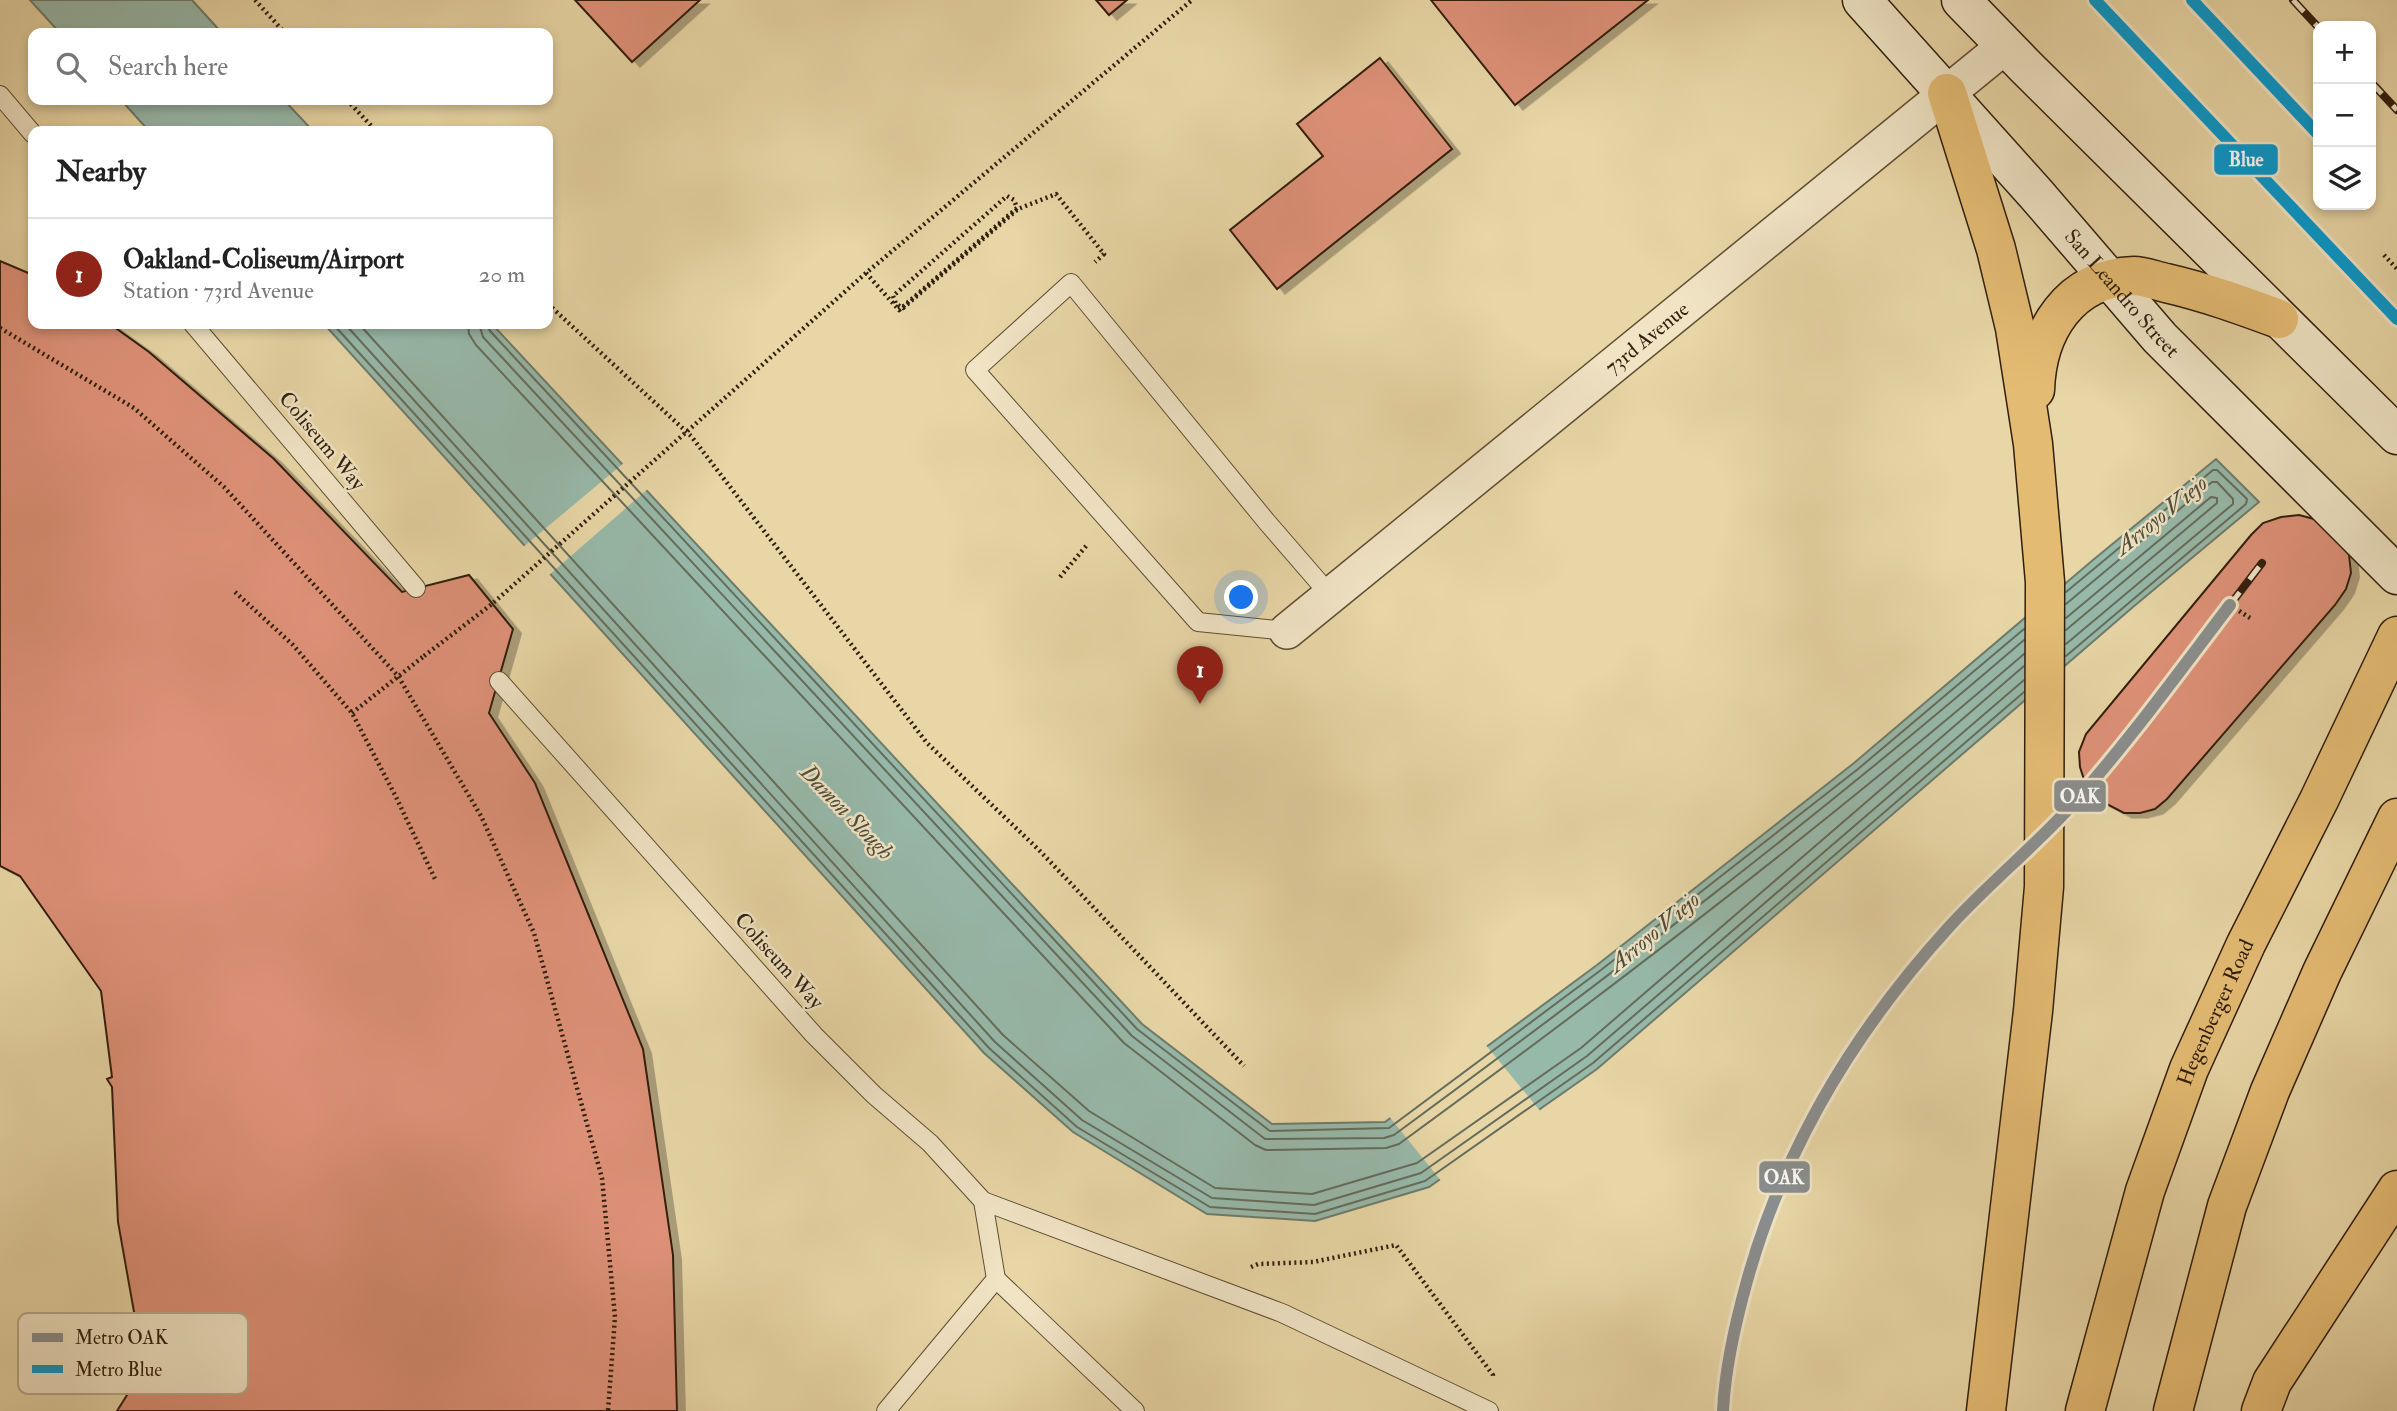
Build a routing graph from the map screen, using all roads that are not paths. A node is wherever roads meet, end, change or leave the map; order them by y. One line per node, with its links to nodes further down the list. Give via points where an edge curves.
1 (1861, 0): 4 (main road, San Leandro Street)
2 (1961, 0): 3 (main road)
3 (2005, 46): 4 (street, 73rd Avenue); 8 (main road)
4 (1947, 93): 7 (main road, San Leandro Street); 11 (main road, via 2007,286); 14 (street, 73rd Avenue)
5 (0, 95): 6 (lane)
6 (28, 128)
7 (2109, 281): 8 (main road, via 2135,276 2162,282 2212,294); 11 (main road, via 2066,304 2049,328 2035,384); 12 (main road, San Leandro Street)
8 (2279, 319): 10 (main road)
9 (197, 329): 13 (lane, Coliseum Way)
10 (2397, 435)
11 (2033, 444): 25 (main road, via 2045,582 2044,887)
12 (2397, 575)
13 (416, 588)
14 (1330, 595): 15 (street, 73rd Avenue); 15 (lane, via 1071,284 975,370 1198,622)
15 (1287, 631)
16 (2397, 636): 26 (main road, Hegenberger Road, via 2189,1069 2146,1191)
17 (499, 681): 20 (lane, Coliseum Way, via 814,1035 930,1143)
18 (2397, 818): 27 (main road, via 2322,972 2227,1206)
19 (2397, 1190): 28 (main road, via 2272,1382)
20 (983, 1201): 21 (lane); 22 (lane, via 1282,1313)
21 (996, 1279): 23 (lane); 24 (lane)
22 (1489, 1410)
23 (886, 1411)
24 (1135, 1411)
25 (1986, 1411)
26 (2085, 1411)
27 (2173, 1411)
28 (2261, 1411)

